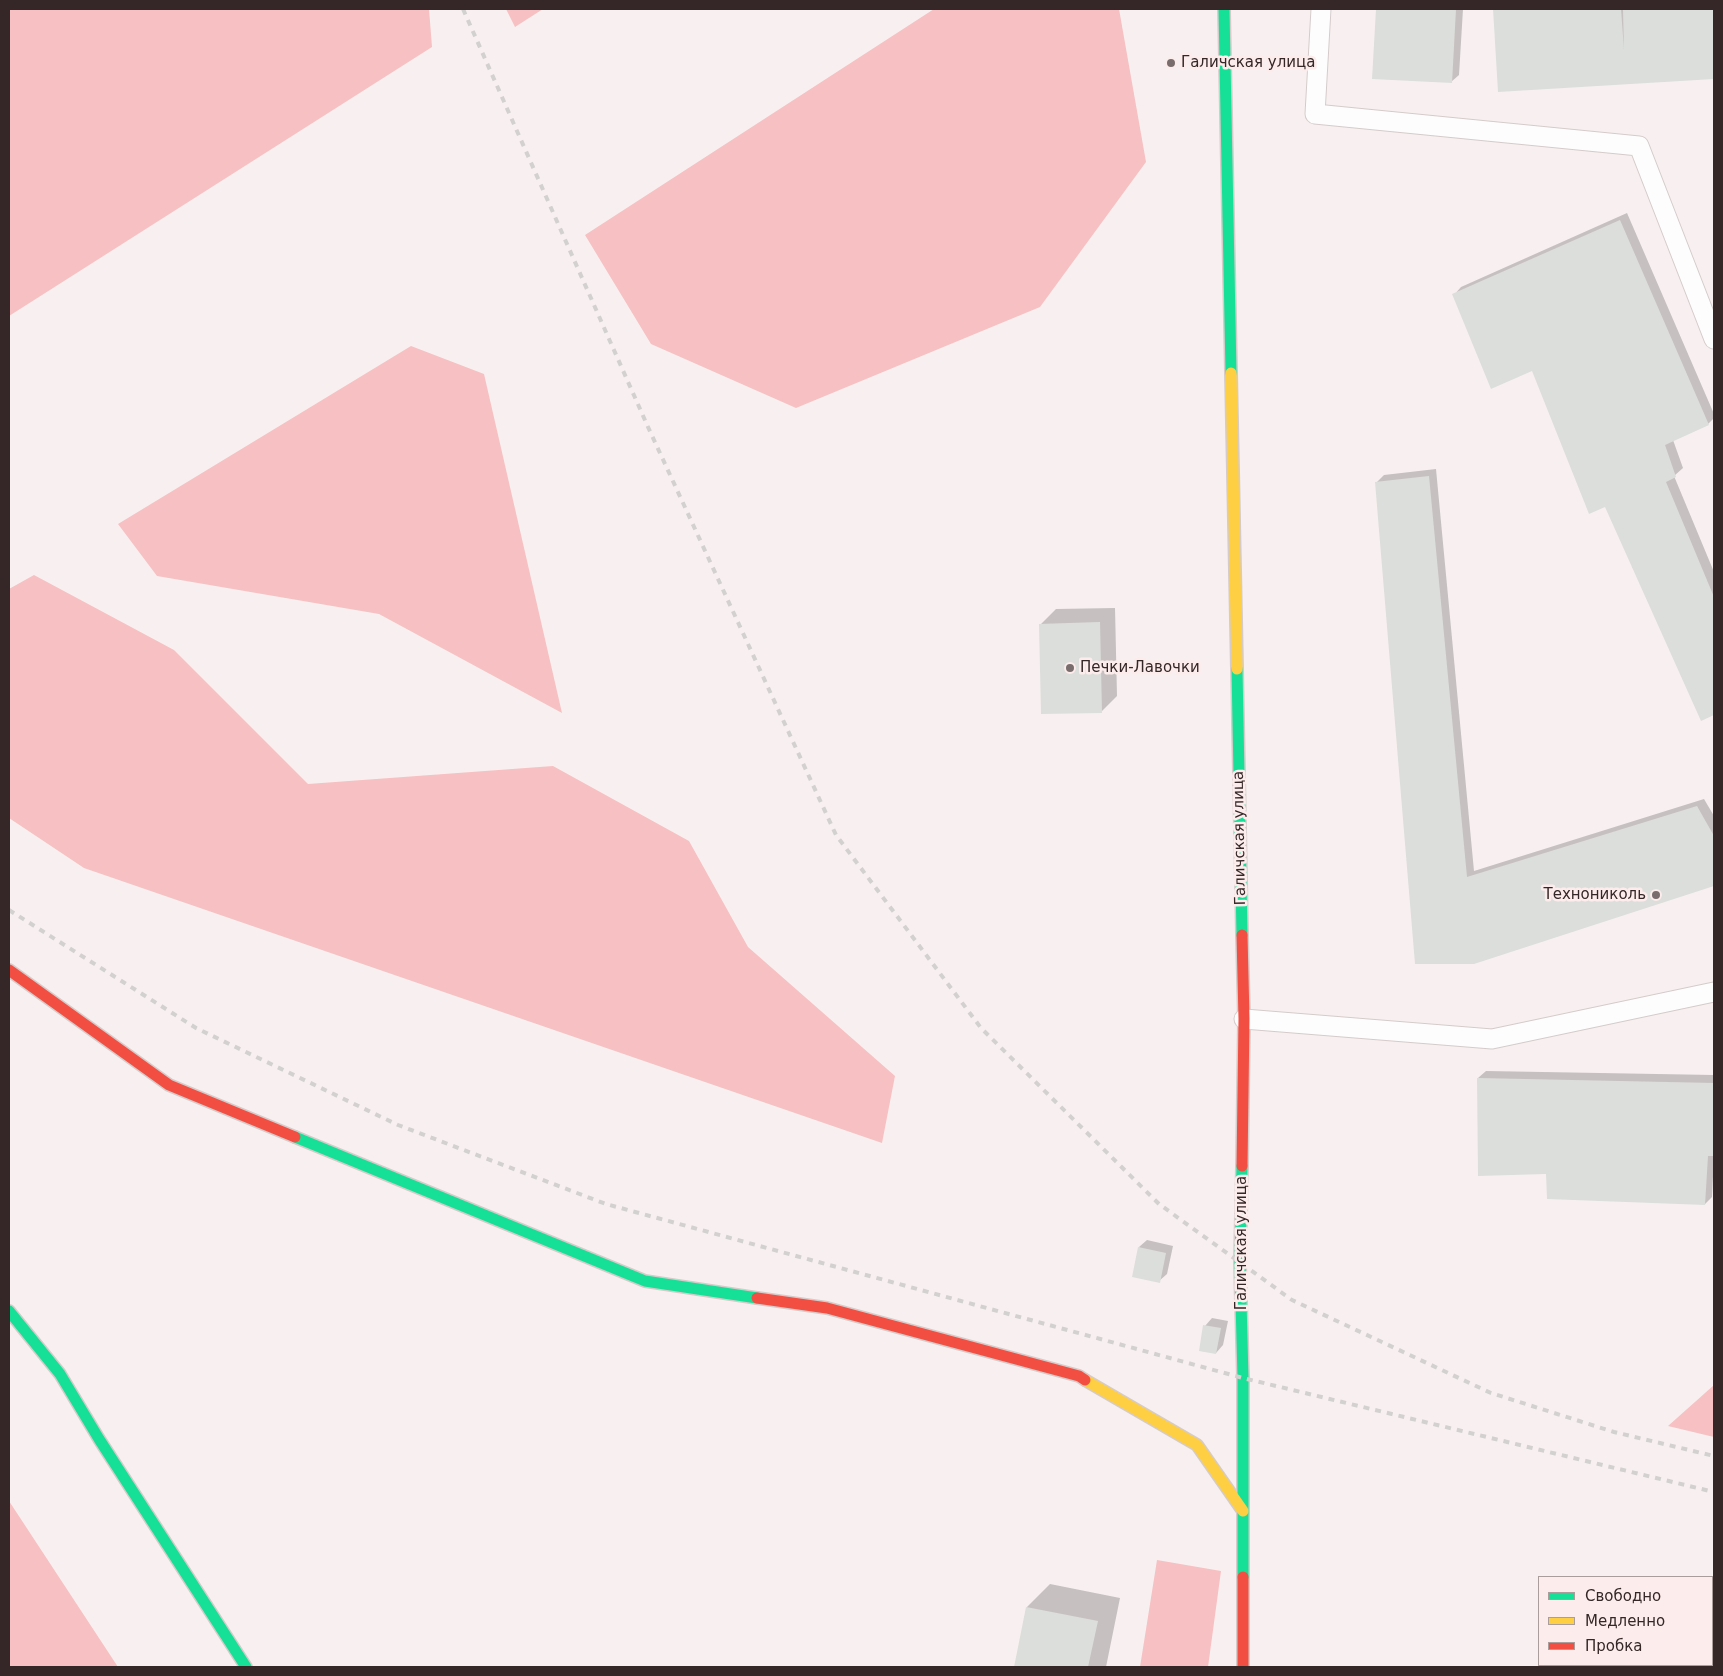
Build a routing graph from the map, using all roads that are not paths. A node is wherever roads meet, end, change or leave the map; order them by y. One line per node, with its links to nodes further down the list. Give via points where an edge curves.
1 (1224, 9): 6 (street, Галичская улица)
2 (1321, 9): 3 (lane, via 1315,114 1640,146)
3 (1714, 338)
4 (9, 970): 8 (street, via 169,1085 645,1281 827,1308 1079,1376 1197,1445)
5 (1714, 992): 6 (lane, via 1492,1039)
6 (1244, 1019): 8 (street, Галичская улица, via 1240,1263)
7 (9, 1311): 9 (street, via 60,1374)
8 (1243, 1511): 10 (street, Галичская улица)
9 (246, 1667)
10 (1243, 1667)

